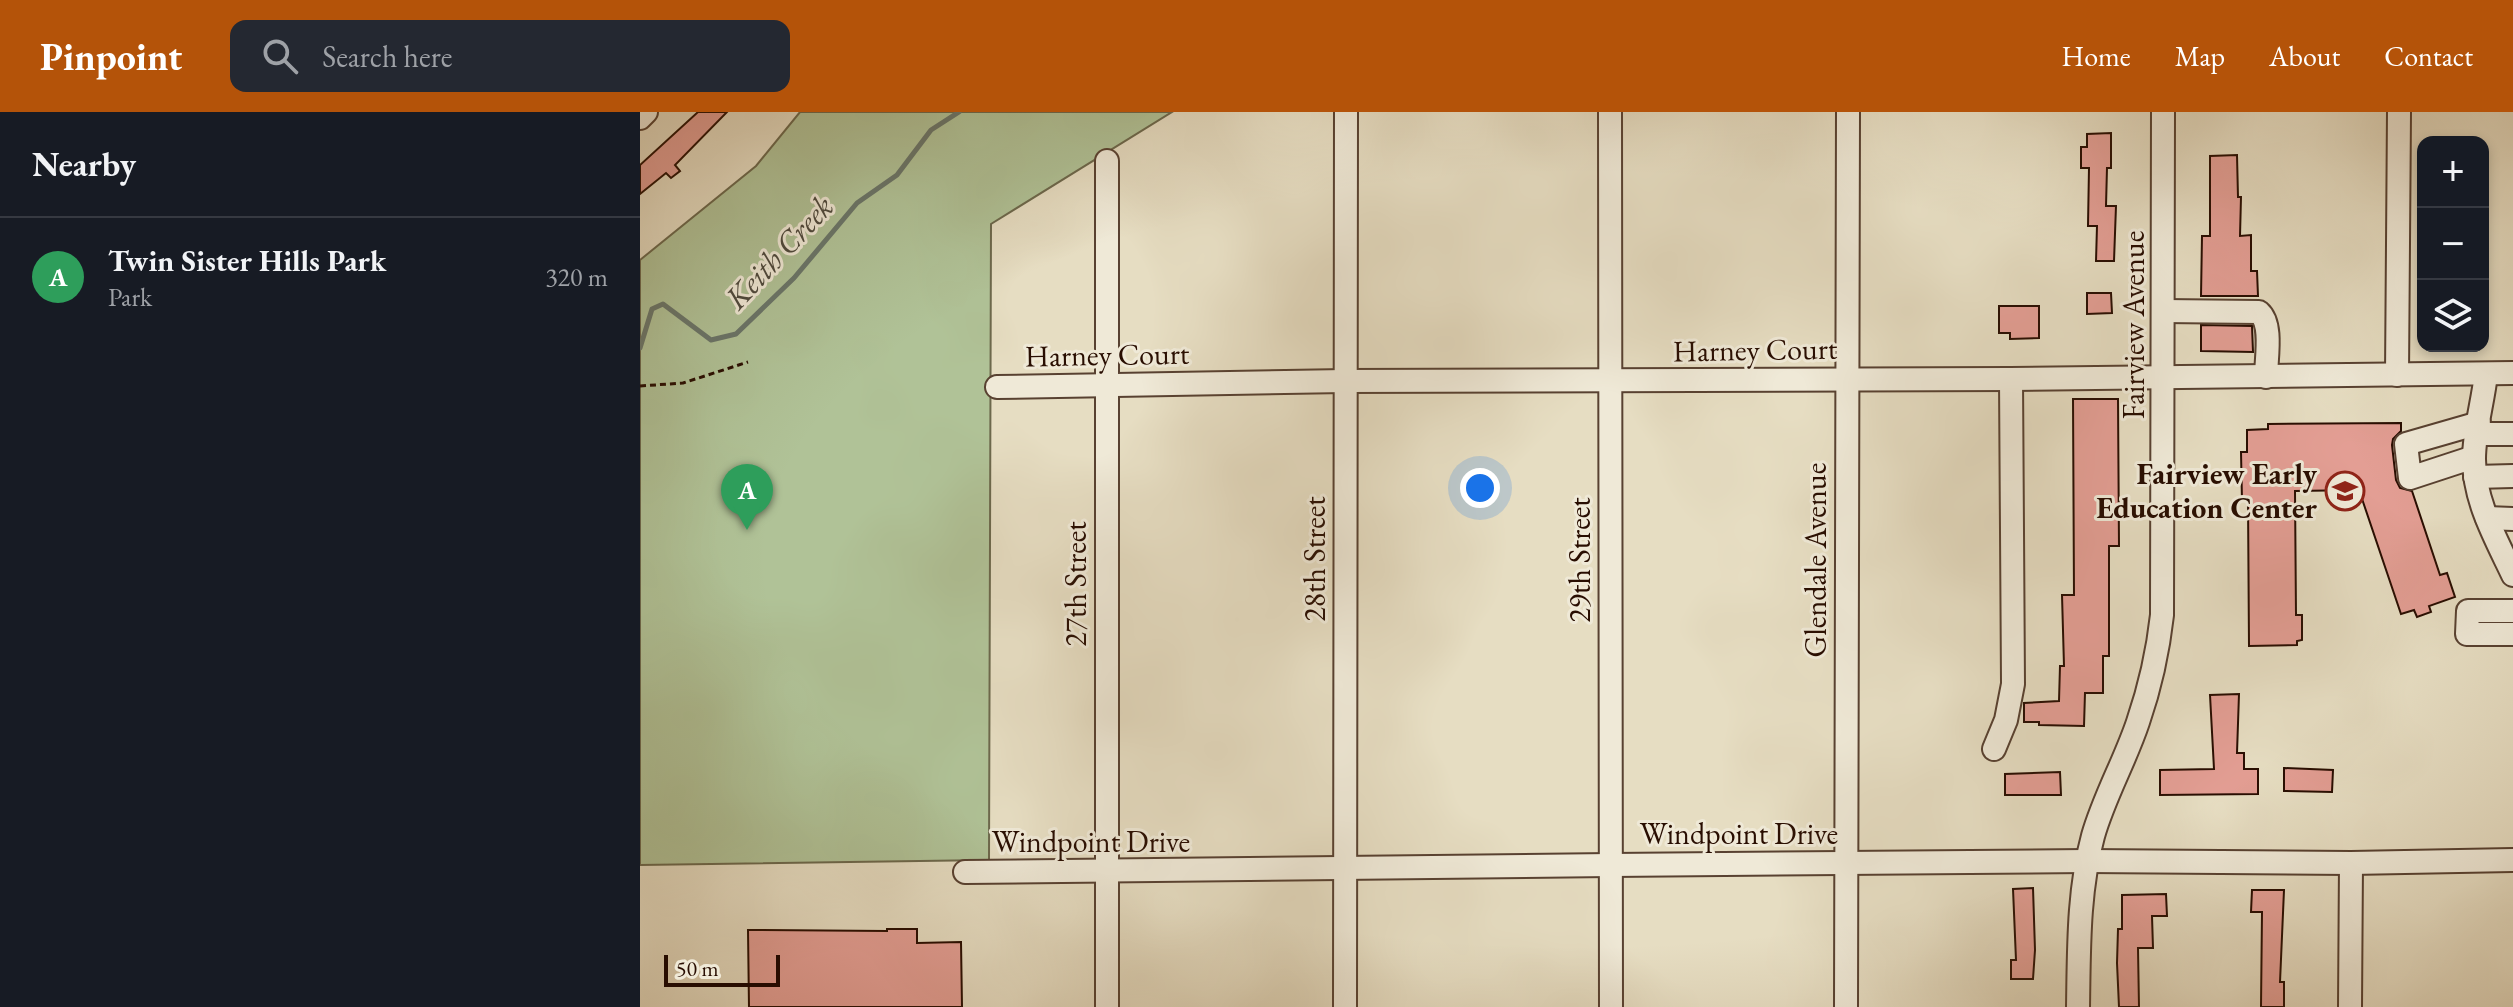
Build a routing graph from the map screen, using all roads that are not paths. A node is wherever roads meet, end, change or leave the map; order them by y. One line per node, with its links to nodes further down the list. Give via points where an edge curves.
1 (646, 112): 7 (street)
2 (1346, 112): 17 (street, 28th Street)
3 (1610, 112): 18 (street, 29th Street)
4 (1848, 112): 15 (street, Glendale Avenue)
5 (2163, 112): 9 (street, Fairview Avenue)
6 (2399, 112): 12 (street)
7 (640, 118)
8 (1107, 161): 19 (street, 27th Street)
9 (2163, 311): 13 (street, Fairview Avenue); 14 (street, via 2259,312 2266,326)
10 (2513, 373): 11 (street, Harney Court)
11 (2486, 374): 12 (street, Harney Court); 21 (street)
12 (2397, 375): 14 (street, Harney Court)
13 (2164, 376): 14 (street, Harney Court); 16 (street, Harney Court); 32 (street, Fairview Avenue, via 2159,639 2137,724)
14 (2266, 377)
15 (1846, 379): 16 (street, Harney Court); 18 (street, Harney Court); 34 (street, Glendale Avenue)
16 (2011, 379): 30 (street, via 2013,684)
17 (1345, 381): 18 (street, Harney Court); 19 (street, Harney Court); 36 (street, 28th Street)
18 (1610, 381): 35 (street, 29th Street)
19 (1106, 386): 20 (street, Harney Court); 38 (street, 27th Street)
20 (997, 387)
21 (2478, 428): 22 (street); 23 (street); 23 (street, via 2406,444 2410,478)
22 (2513, 434)
23 (2475, 467): 24 (street); 25 (street)
24 (2513, 476)
25 (2487, 518): 26 (street); 27 (street)
26 (2513, 519)
27 (2511, 565)
28 (2513, 611): 29 (street, via 2468,611 2467,634)
29 (2513, 634)
30 (1994, 749)
31 (2513, 860): 33 (street, Windpoint Drive)
32 (2087, 861): 33 (street, Windpoint Drive); 34 (street, Windpoint Drive); 43 (street, Fairview Avenue)
33 (2351, 863): 44 (street)
34 (1846, 864): 35 (street, Windpoint Drive); 42 (street, Glendale Avenue)
35 (1611, 865): 36 (street, Windpoint Drive); 41 (street, 29th Street)
36 (1345, 869): 38 (street, Windpoint Drive); 40 (street, 28th Street)
37 (965, 872): 38 (street, Windpoint Drive)
38 (1106, 872): 39 (street, 27th Street)
39 (1107, 1007)
40 (1345, 1007)
41 (1611, 1007)
42 (1846, 1007)
43 (2078, 1007)
44 (2350, 1007)

